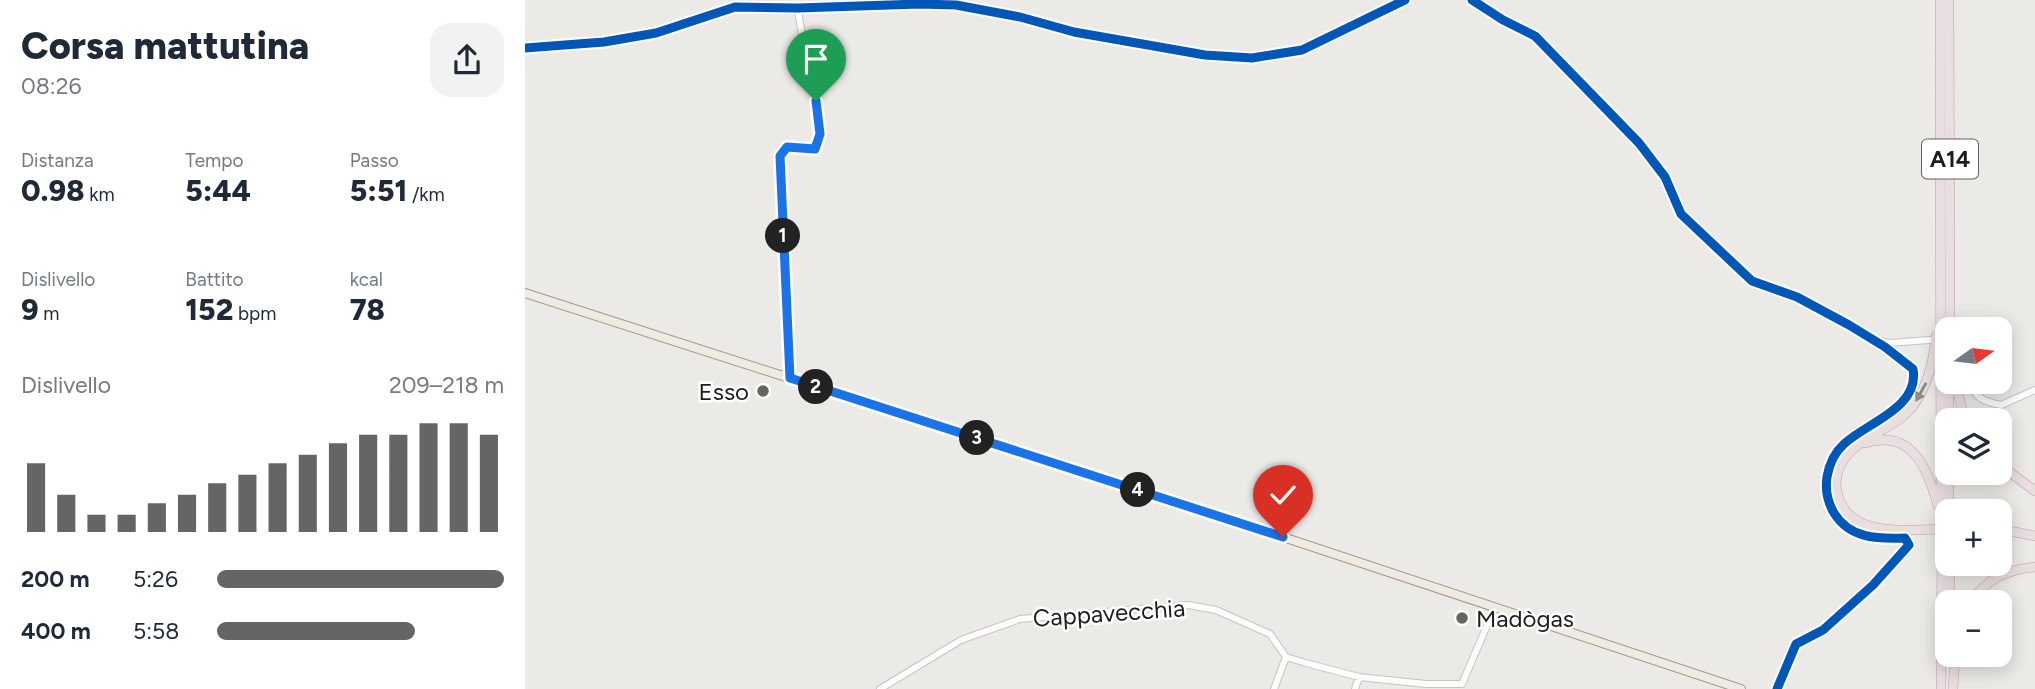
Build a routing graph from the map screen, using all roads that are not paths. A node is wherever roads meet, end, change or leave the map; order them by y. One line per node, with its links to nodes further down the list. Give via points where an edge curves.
1 (1405, 0): 5 (street, via 1302,50 1252,58 1143,45 955,5)
2 (1472, 0): 10 (street, via 1535,36 1597,98 1665,177 1681,214 1752,282 1797,297)
3 (1941, 0): 8 (highway, A14)
4 (1949, 0): 9 (highway, A14)
5 (798, 8): 6 (street, via 735,7 656,33); 12 (street, via 820,134 815,149 787,147 780,156)
6 (525, 48)
7 (525, 293): 12 (main road)
8 (1941, 303): 15 (highway, one-way to 15, via 1934,356 1920,395 1899,420); 19 (highway, A14)
9 (1950, 317)
10 (1874, 340): 11 (street); 36 (street, via 1913,369 1912,386 1896,408 1837,451 1827,477 1828,498 1838,519 1856,533 1905,538 1909,545 1823,630 1796,644)
11 (1930, 340)
12 (790, 378): 26 (main road)
13 (2035, 390): 14 (street, via 2001,405)
14 (1976, 394)
15 (1854, 448): 18 (highway, via 1881,439 1899,442 1912,450 1926,470); 20 (highway, via 1841,463 1836,485 1850,516 1877,528)
16 (2012, 474): 17 (highway)
17 (2035, 491)
18 (1939, 499)
19 (1945, 499)
20 (1935, 529)
21 (2012, 531): 22 (highway)
22 (2035, 536)
23 (2035, 567): 25 (highway, via 1995,578)
24 (1942, 576): 37 (highway, A14, bridge)
25 (1980, 590)
26 (1495, 607): 31 (street); 35 (main road)
27 (1286, 657): 30 (street); 32 (street, Cappavecchia, via 1270,634 1216,610 1188,605 1020,619 961,640); 33 (street)
28 (1950, 667): 38 (highway)
29 (1954, 667): 38 (highway)
30 (1359, 677): 31 (street); 34 (street)
31 (1462, 686)
32 (880, 689)
33 (1275, 689)
34 (1355, 689)
35 (1741, 689)
36 (1777, 689)
37 (1941, 689)
38 (1952, 689)

